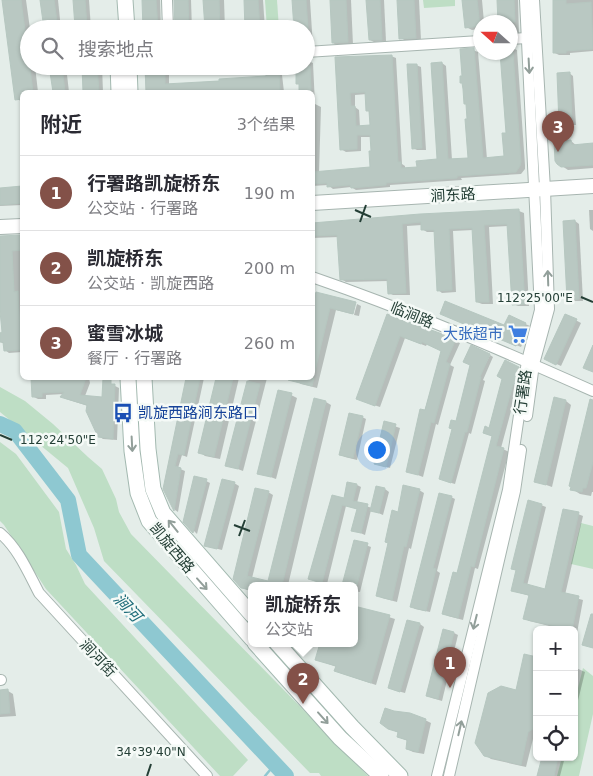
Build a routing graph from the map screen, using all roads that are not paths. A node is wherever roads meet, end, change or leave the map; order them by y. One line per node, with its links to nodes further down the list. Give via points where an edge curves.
1 (116, 0): 6 (main road)
2 (125, 0): 7 (main road)
3 (167, 0): 8 (street)
4 (525, 0): 9 (street, 行署路)
5 (534, 0): 19 (street, 行署路)
6 (117, 20)
7 (126, 20)
8 (168, 20)
9 (527, 38): 10 (street); 19 (street, 行署路, one-way to 19)
10 (518, 39)
11 (473, 41): 12 (street)
12 (315, 51)
13 (118, 75): 15 (main road)
14 (129, 75): 16 (main road)
15 (119, 90)
16 (130, 90)
17 (593, 186): 19 (street, 涧东路)
18 (593, 192): 19 (street, 涧东路)
19 (540, 193): 20 (street, 涧东路); 21 (street, 涧东路); 27 (street, 行署路, via 540,310)
20 (315, 203)
21 (315, 209)
22 (20, 221): 23 (street)
23 (0, 222)
24 (20, 226): 25 (street)
25 (0, 227)
26 (315, 278): 27 (street, 临涧路)
27 (531, 363): 30 (street, 临涧路); 39 (street, 行署路, one-way to 39, via 508,490); 40 (street, 行署路, one-way to 27, via 515,491)
28 (128, 380): 33 (main road, 凯旋西路, one-way to 33, via 138,493 149,521)
29 (144, 380): 32 (main road, 凯旋西路, one-way to 29, via 163,513 153,489)
30 (593, 391)
31 (0, 533): 36 (street, 涧河街, via 24,564 39,593)
32 (248, 610)
33 (248, 634)
34 (259, 647): 37 (main road, one-way to 37, via 340,738)
35 (281, 647): 38 (main road)
36 (207, 776)
37 (381, 776)
38 (400, 776)
39 (437, 776)
40 (449, 776)

